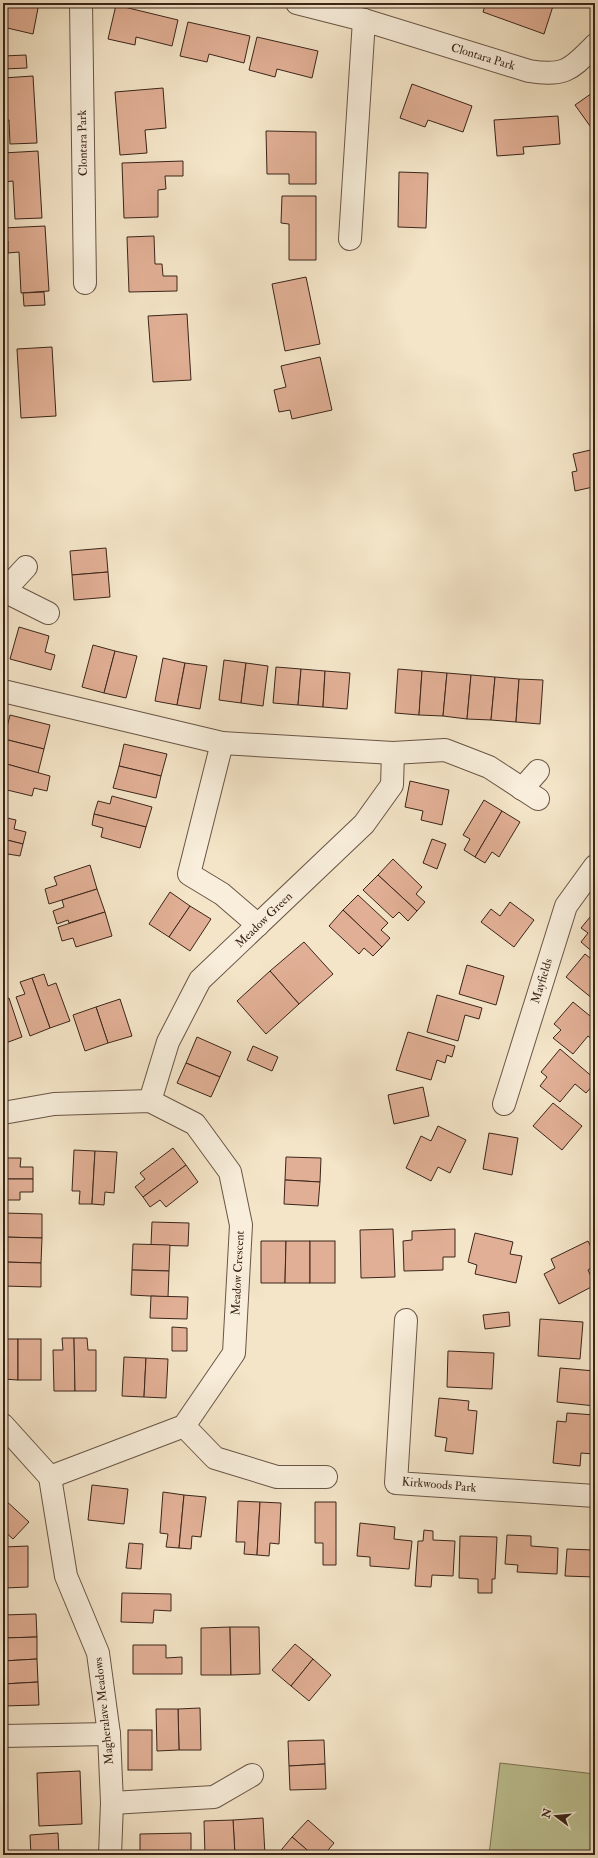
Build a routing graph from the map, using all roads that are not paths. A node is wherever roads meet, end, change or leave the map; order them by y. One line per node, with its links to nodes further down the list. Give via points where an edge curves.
1 (81, 3): 6 (street, Clontara Park)
2 (297, 3): 3 (street, Clontara Park)
3 (364, 20): 4 (street, Clontara Park, via 529,71 550,75 572,68); 5 (street)
4 (595, 45)
5 (350, 240)
6 (85, 283)
7 (26, 567): 8 (street)
8 (3, 592): 9 (street)
9 (48, 613)
10 (3, 691): 11 (street)
11 (222, 743): 12 (street); 15 (street, via 189,874 222,894)
12 (393, 753): 13 (street, via 445,750 489,767 530,794); 15 (street, Meadow Green, via 392,785 364,824)
13 (538, 771)
14 (595, 866): 17 (street, Mayfields, via 566,906)
15 (258, 925): 16 (street, Meadow Green, via 200,980 168,1042)
16 (150, 1100): 18 (street, via 54,1104); 21 (street, Meadow Crescent, via 195,1124 230,1172 241,1225 234,1353)
17 (504, 1104)
18 (3, 1113)
19 (406, 1320): 24 (street, Kirkwoods Park, via 396,1483)
20 (3, 1425): 22 (street)
21 (184, 1426): 22 (street); 23 (street, via 215,1458 277,1477)
22 (50, 1477): 25 (street, Magheralave Meadows, via 66,1576 98,1653)
23 (326, 1477)
24 (595, 1496)
25 (108, 1734): 26 (street); 28 (street, Magheralave Meadows)
26 (3, 1736)
27 (252, 1775): 28 (street, via 214,1797)
28 (112, 1803): 29 (street, Magheralave Meadows)
29 (110, 1855)

